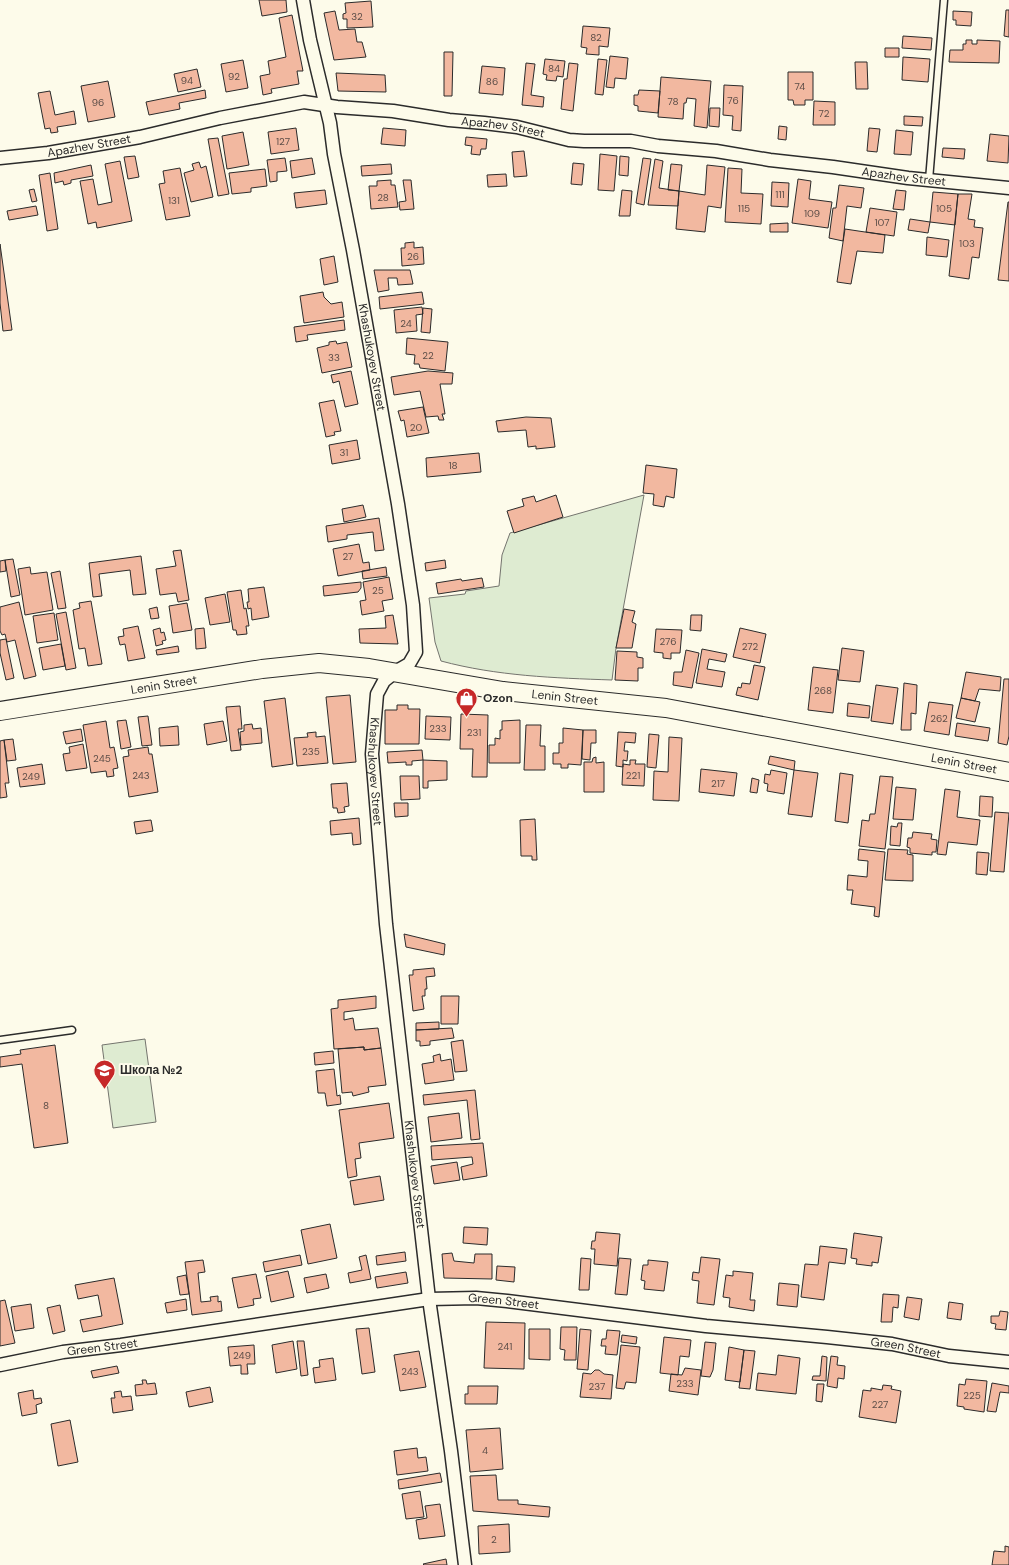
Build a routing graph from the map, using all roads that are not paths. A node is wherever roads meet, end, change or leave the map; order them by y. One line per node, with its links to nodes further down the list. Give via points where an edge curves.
1 (303, 0): 3 (street, Khashukoyev Street)
2 (944, 0): 5 (lane)
3 (325, 105): 4 (street, Apazhev Street, via 286,104 140,137); 5 (street, Apazhev Street, via 484,122 576,140 631,141); 7 (street, Khashukoyev Street, via 398,504 413,605 416,652 409,664)
4 (0, 158)
5 (929, 180): 6 (street, Apazhev Street)
6 (1009, 188)
7 (394, 672): 8 (street, Lenin Street, via 334,664 293,665); 9 (street, Lenin Street, via 503,691 666,708); 12 (street, Khashukoyev Street, via 377,694 372,754 386,924)
8 (0, 711)
9 (1009, 772)
10 (72, 1030): 11 (lane)
11 (0, 1040)
12 (429, 1299): 13 (street, Green Street, via 507,1300 706,1326 828,1336); 14 (street, Green Street); 15 (street, Khashukoyev Street)
13 (1009, 1362)
14 (0, 1364)
15 (465, 1565)

